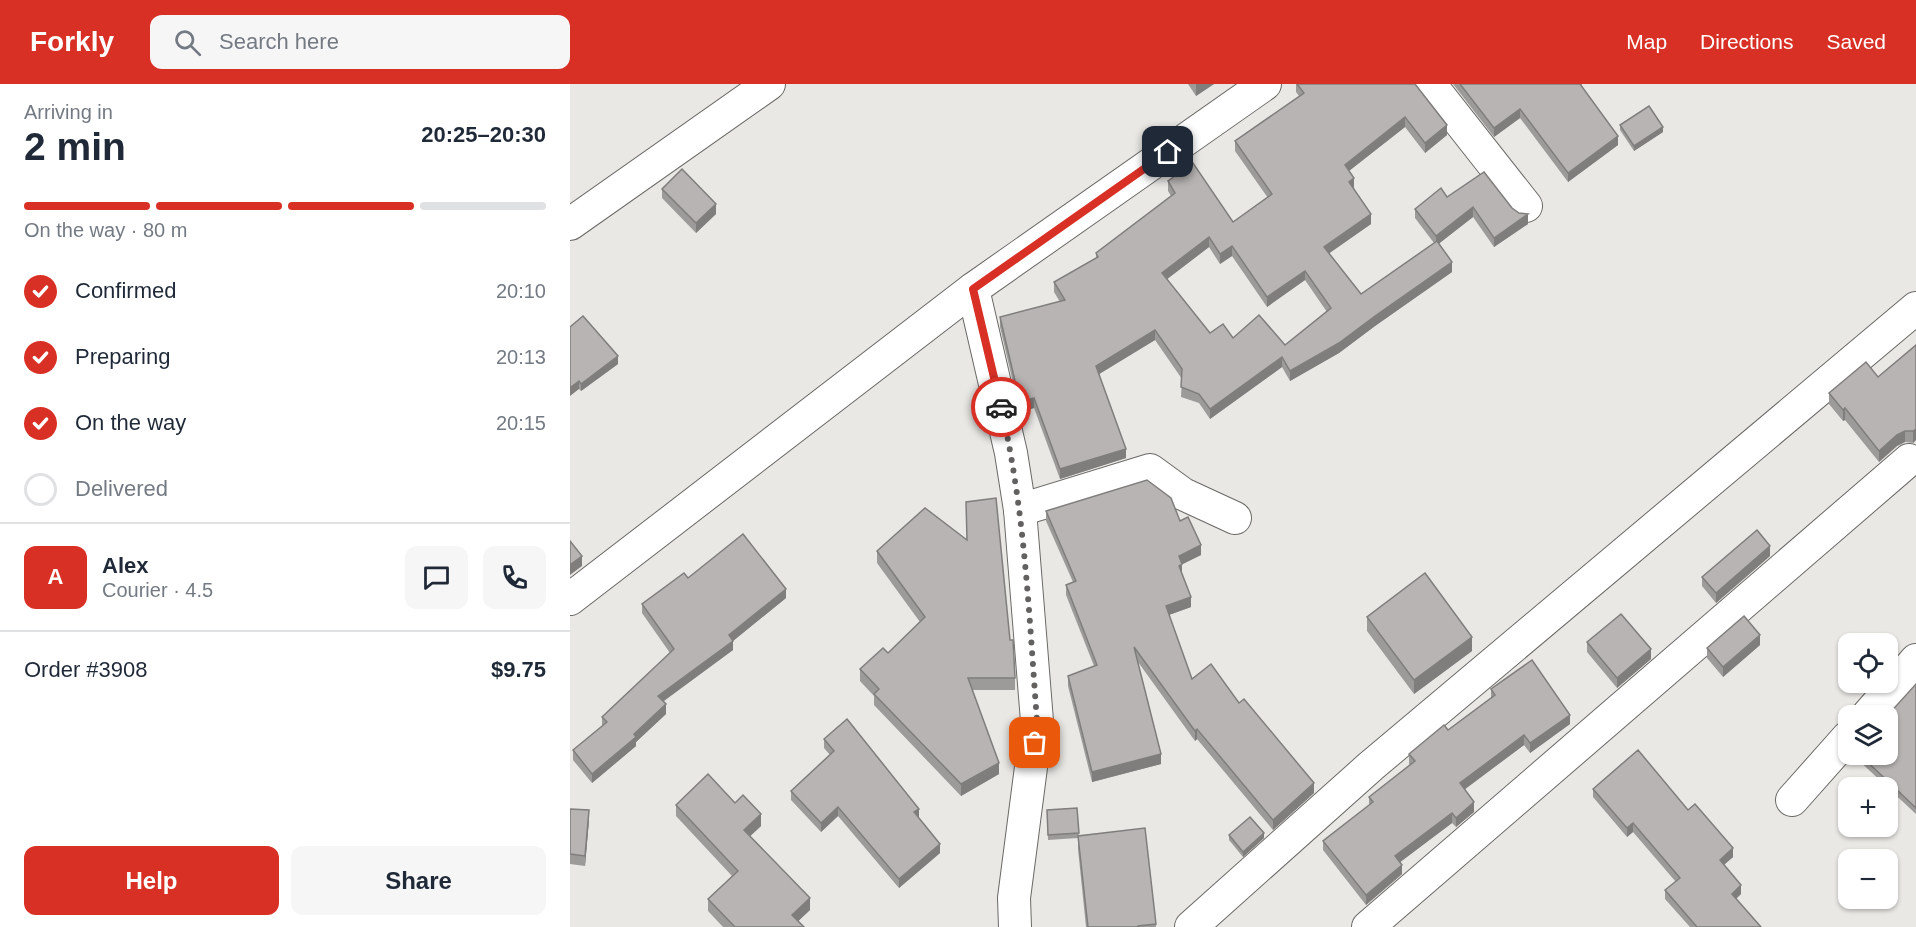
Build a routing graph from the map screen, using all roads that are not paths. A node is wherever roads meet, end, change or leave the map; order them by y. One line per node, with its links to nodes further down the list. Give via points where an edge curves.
1 (769, 84): 5 (street)
2 (1265, 84): 6 (street)
3 (1430, 84): 4 (street)
4 (1526, 206)
5 (570, 224)
6 (973, 289): 9 (street, via 1011,453); 11 (street)
7 (1916, 308): 17 (street, via 1371,766)
8 (1910, 460): 18 (street)
9 (1020, 510): 10 (street, via 1150,470 1183,494); 16 (street, via 1037,721 1014,898)
10 (1235, 518)
11 (570, 599)
12 (1916, 660): 13 (street)
13 (1877, 705)
14 (1838, 748): 15 (street)
15 (1792, 800)
16 (1015, 927)
17 (1191, 927)
18 (1368, 927)

